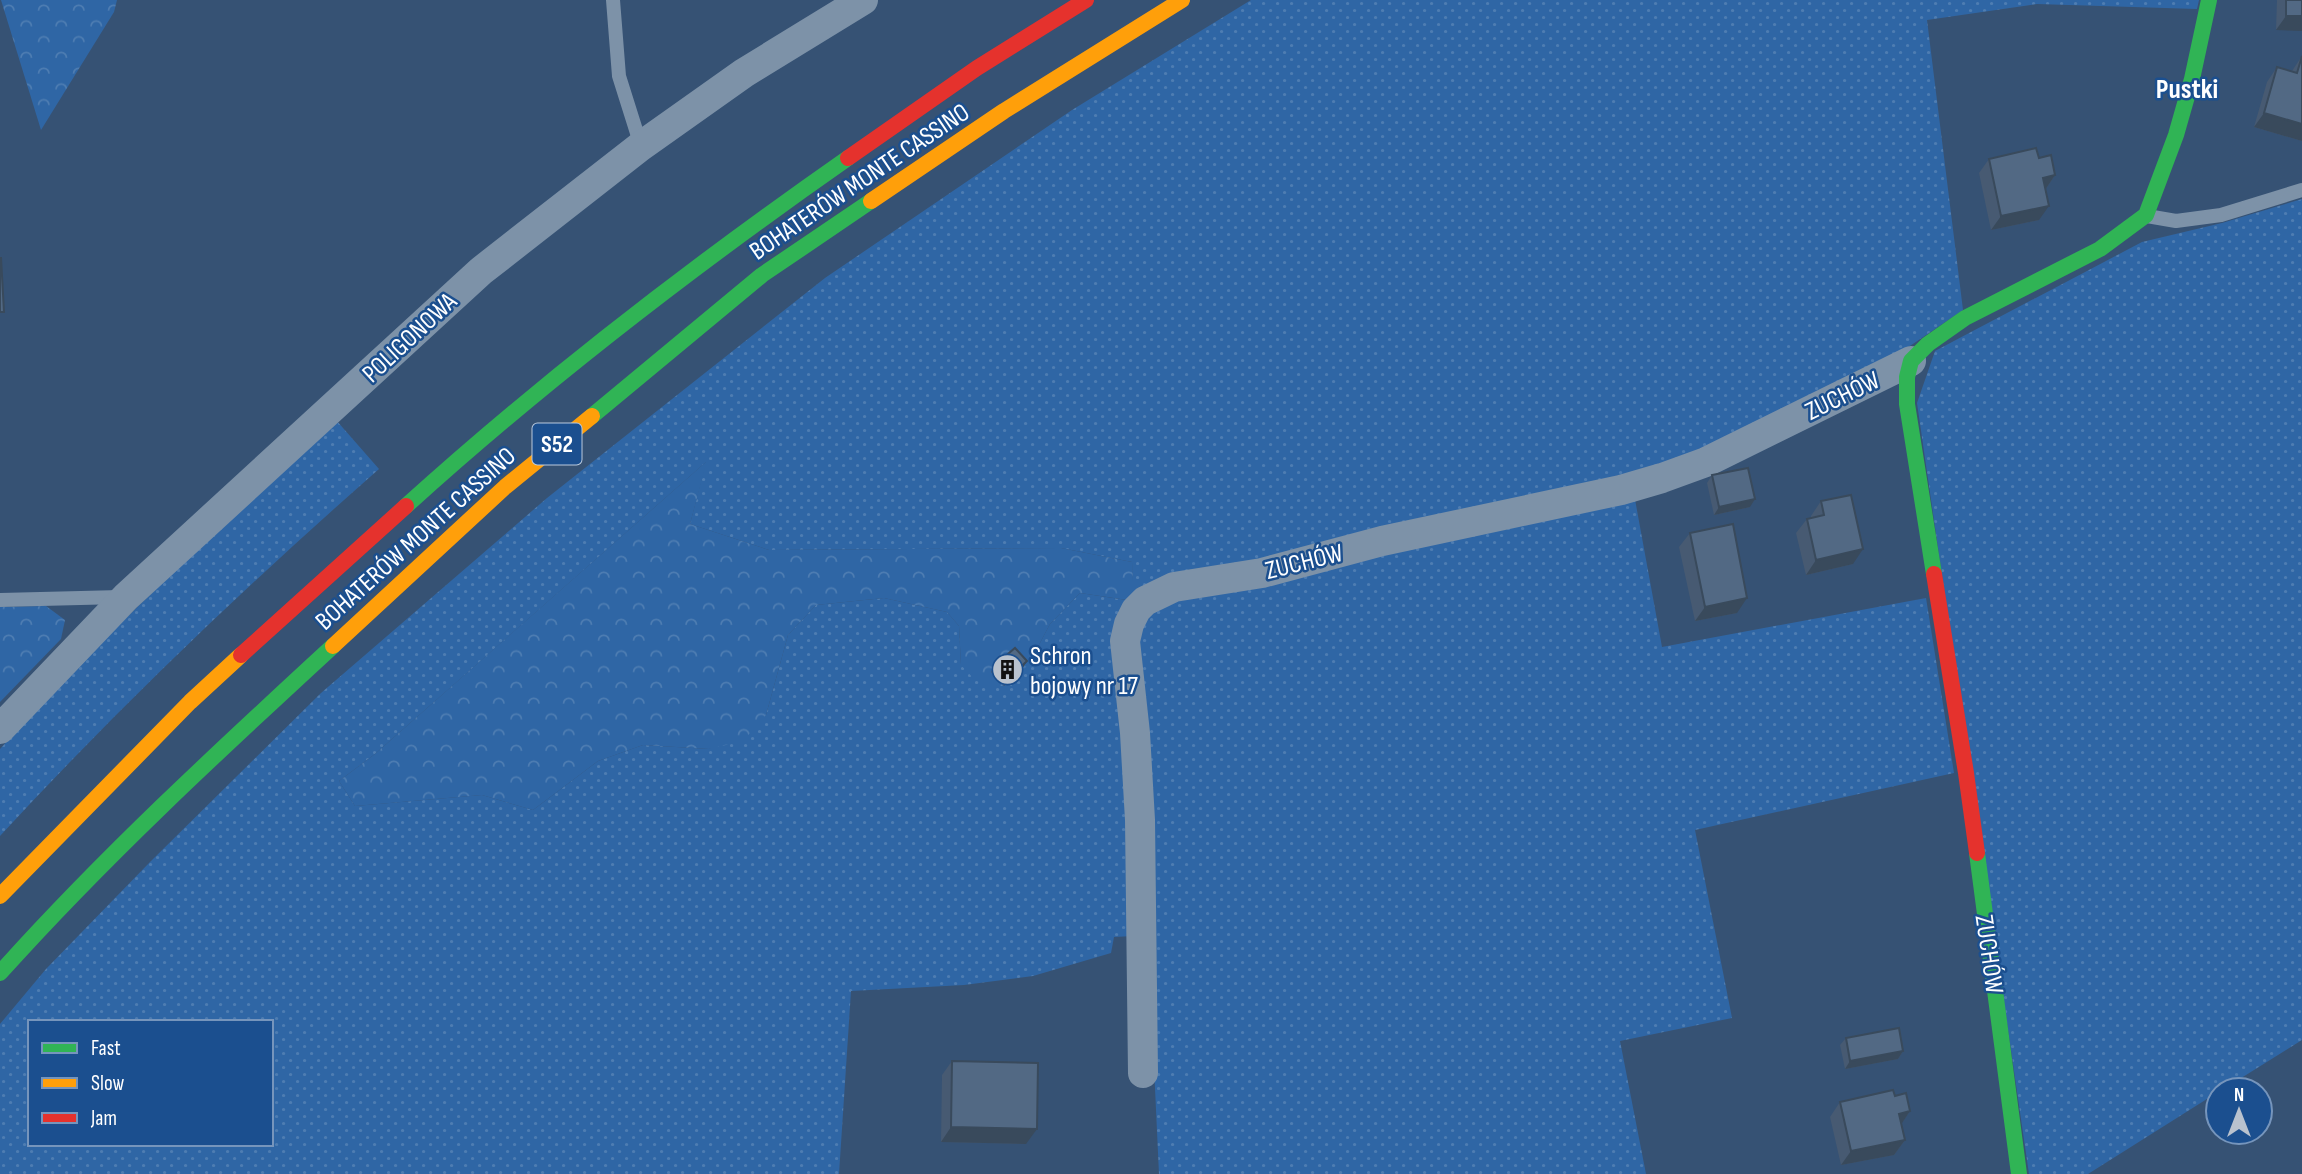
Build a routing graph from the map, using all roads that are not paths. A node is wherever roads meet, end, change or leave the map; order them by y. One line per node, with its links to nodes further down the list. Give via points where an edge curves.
1 (613, 0): 6 (lane, via 619,76)
2 (863, 0): 6 (street, POLIGONOWA, via 744,73)
3 (1086, 0): 13 (main road, BOHATERÓW MONTE CASSINO / S52, via 977,68 732,239 477,441 190,702)
4 (1182, 0): 14 (main road, BOHATERÓW MONTE CASSINO / S52, via 1004,111 740,293 505,487 233,738)
5 (2209, 0): 8 (main road, via 2176,135)
6 (641, 146): 10 (street, POLIGONOWA, via 481,271)
7 (2302, 190): 8 (lane, via 2221,215 2176,221)
8 (2146, 215): 9 (main road, ZUCHÓW, via 2100,249 1965,318)
9 (1911, 361): 15 (street, ZUCHÓW, via 1706,462 1662,478 1262,573 1174,587 1145,601 1136,610 1125,641 1140,820); 16 (main road, ZUCHÓW, via 1907,404 1966,773)
10 (126, 597): 11 (lane); 12 (street, POLIGONOWA)
11 (0, 600)
12 (0, 729)
13 (0, 896)
14 (0, 973)
15 (1143, 1073)
16 (2019, 1174)

